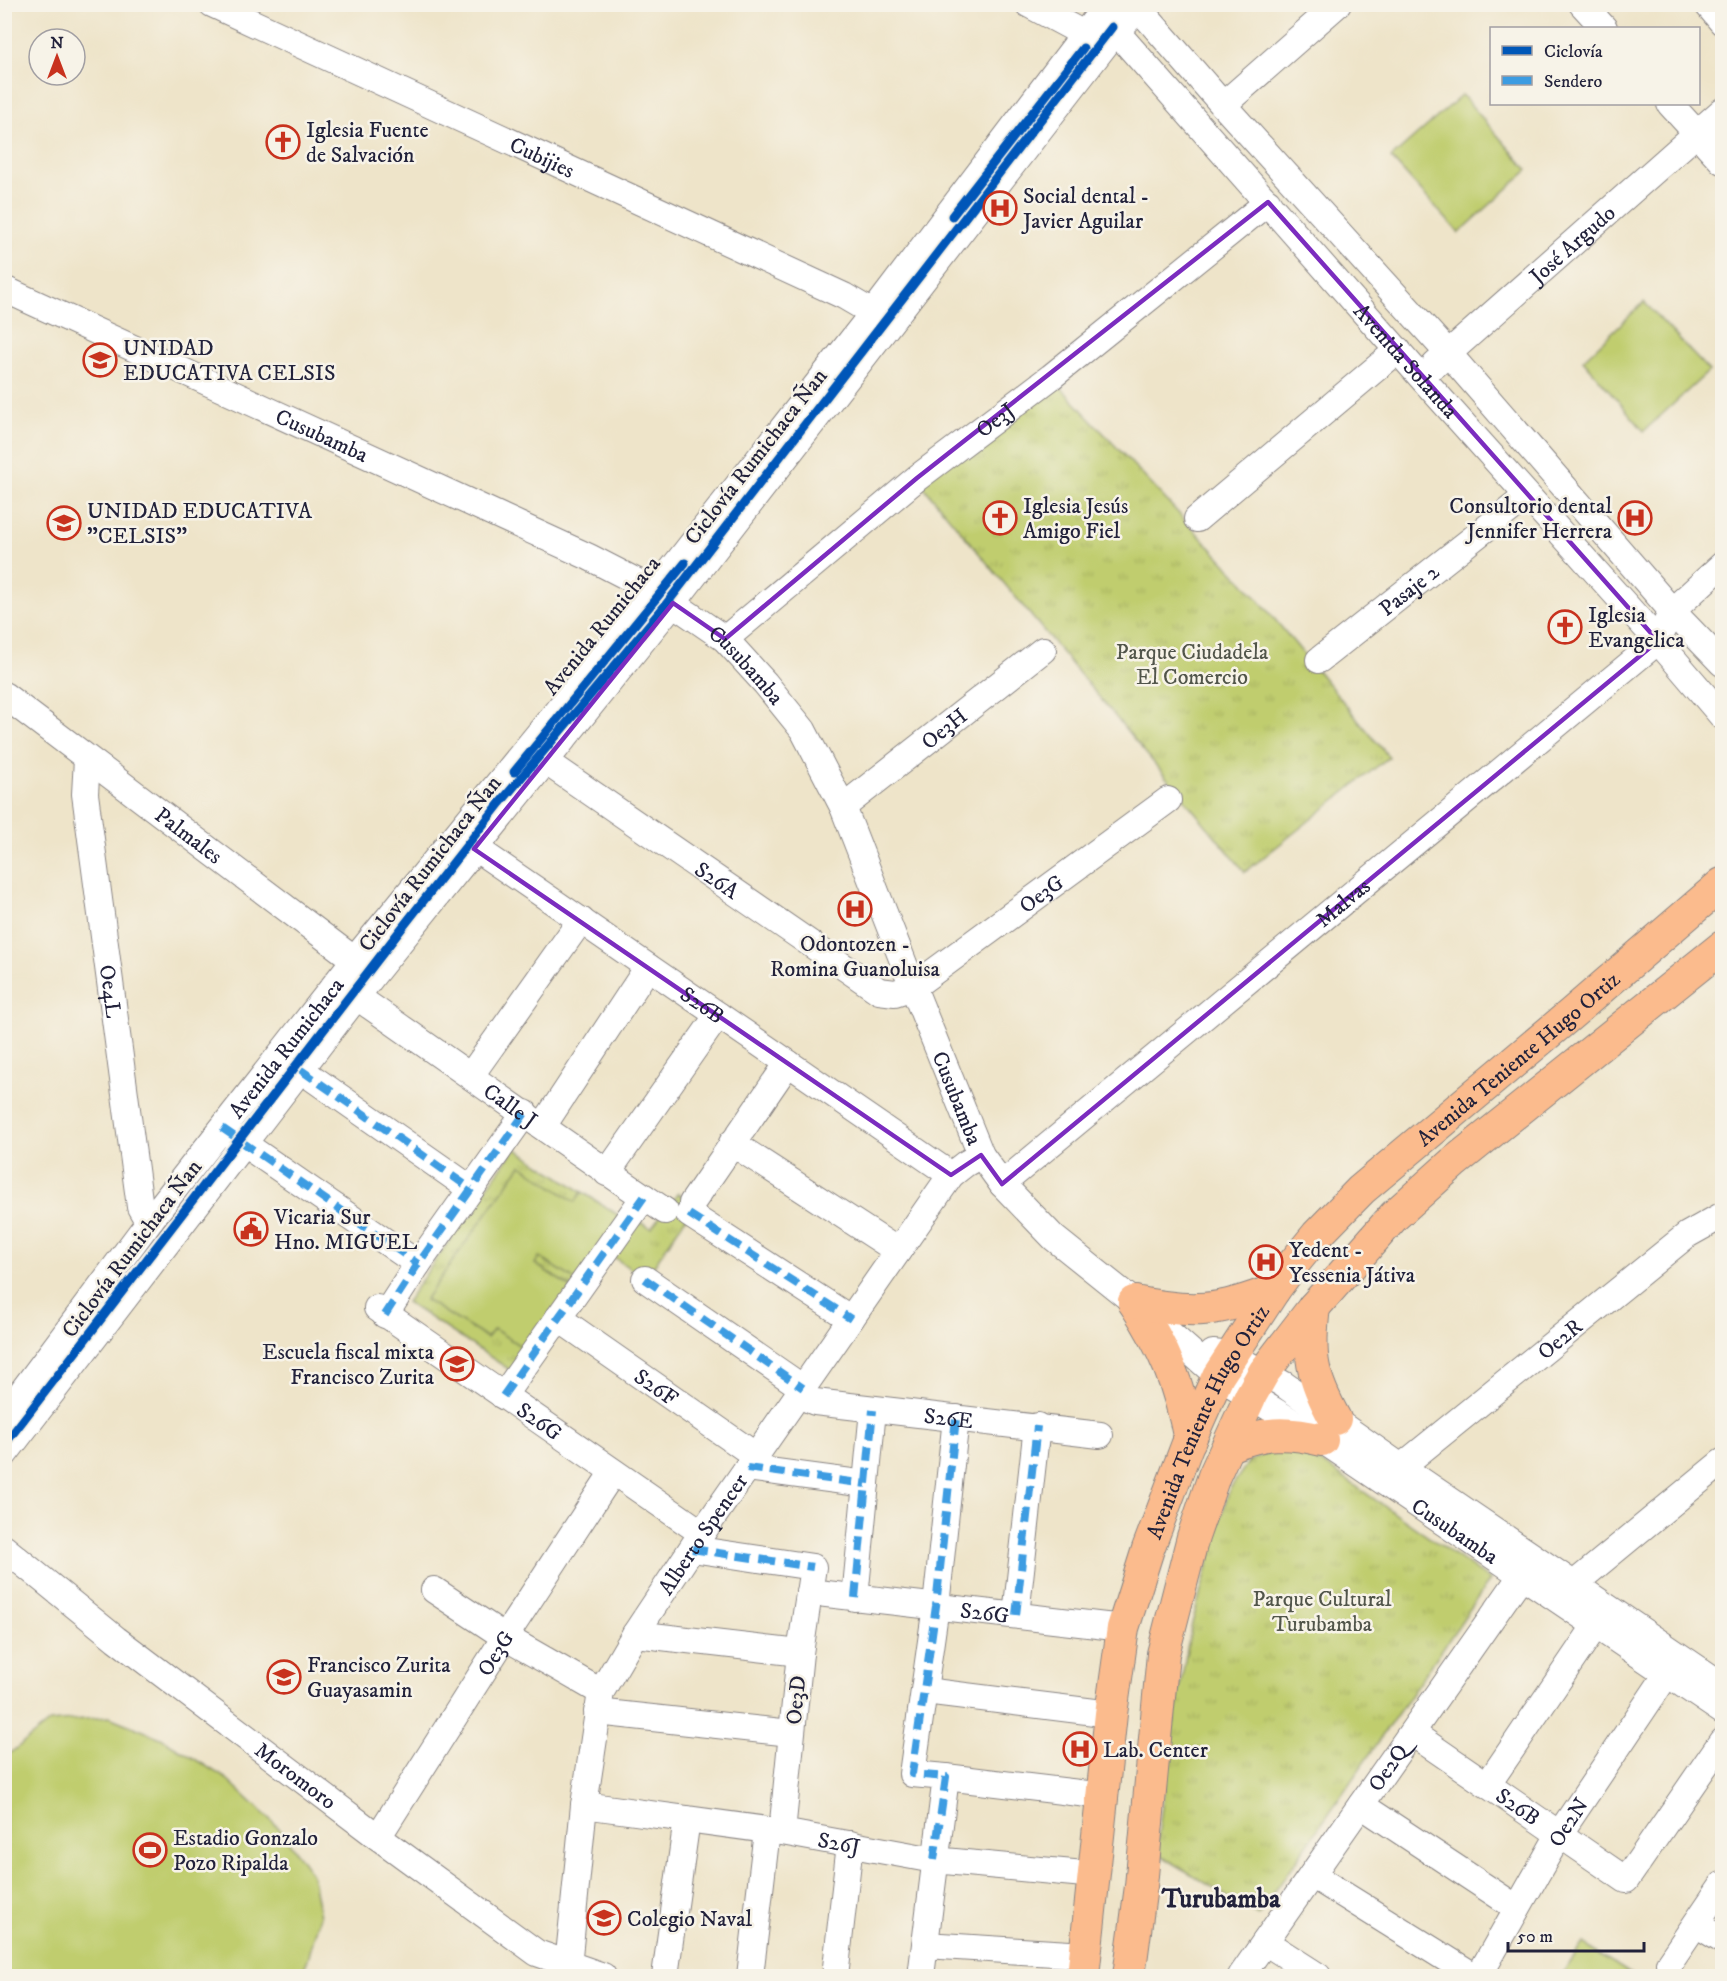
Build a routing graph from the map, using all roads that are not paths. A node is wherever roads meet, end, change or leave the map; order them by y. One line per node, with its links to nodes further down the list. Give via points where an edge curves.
1 (212, 4): 18 (street, Cubijies, via 812,281)
2 (1028, 4): 10 (street)
3 (1338, 4): 11 (street)
4 (1582, 4): 9 (street)
5 (1707, 4): 8 (street)
6 (1137, 7): 7 (street, Avenida Rumichaca); 11 (street, Avenida Solanda)
7 (1104, 13): 10 (street, Avenida Rumichaca); 16 (street, Avenida Solanda); 25 (street, Avenida Rumichaca)
8 (1722, 22)
9 (1603, 27)
10 (1084, 34): 18 (street, Avenida Rumichaca)
11 (1223, 105): 20 (street, Avenida Solanda)
12 (1671, 105): 14 (street)
13 (1722, 111): 14 (street, José Argudo)
14 (1697, 133): 15 (street); 20 (street, José Argudo)
15 (1722, 160)
16 (1268, 202): 19 (street, Avenida Solanda); 27 (street, Oe3J, via 1051,377 917,478)
17 (4, 289): 25 (street, Cusubamba, via 589,557)
18 (873, 313): 25 (street, Avenida Rumichaca)
19 (1398, 350): 21 (street, Avenida Solanda); 23 (street)
20 (1448, 353): 21 (street, José Argudo); 26 (street, Avenida Solanda)
21 (1421, 377): 22 (street, Avenida Solanda)
22 (1527, 496): 28 (street, Avenida Solanda); 30 (street, Pasaje 2)
23 (1197, 519)
24 (1722, 565): 26 (street)
25 (664, 597): 27 (street, Cusubamba); 34 (street, Avenida Rumichaca)
26 (1672, 611): 28 (street, Malvas); 31 (street, Avenida Solanda)
27 (725, 639): 37 (street, Cusubamba, via 803,730)
28 (1658, 641): 33 (street, Avenida Solanda); 57 (street, Malvas)
29 (1043, 650): 37 (street, Oe3H)
30 (1319, 660)
31 (1722, 663)
32 (4, 695): 35 (street, Palmales)
33 (1722, 716)
34 (536, 754): 38 (street, Avenida Rumichaca); 44 (street, S26A, via 879,991 896,993)
35 (87, 759): 42 (street, Palmales); 62 (street, Oe4L, via 85,794 140,1207)
36 (1168, 800): 44 (street, Oe3G)
37 (843, 807): 44 (street, Cusubamba)
38 (465, 842): 40 (street, S26B); 42 (street, Avenida Rumichaca)
39 (1722, 884): 66 (main road, Avenida Teniente Hugo Ortiz, via 1361,1190 1317,1235)
40 (581, 920): 43 (street, S26B); 49 (street)
41 (1722, 947): 68 (main road, Avenida Teniente Hugo Ortiz, via 1453,1163 1394,1216)
42 (364, 967): 45 (street, Avenida Rumichaca); 51 (street, Avenida Rumichaca)
43 (648, 967): 46 (street, S26B); 50 (street)
44 (913, 987): 54 (street, Cusubamba)
45 (357, 998): 48 (street, Avenida Rumichaca); 49 (street, Calle J)
46 (718, 1015): 47 (street, S26B); 55 (street)
47 (788, 1063): 53 (street); 56 (street, S26B)
48 (301, 1070): 52 (street, Avenida Rumichaca); 58 (street)
49 (471, 1075): 50 (street, Calle J)
50 (534, 1120): 55 (street, Calle J); 58 (street)
51 (222, 1128): 52 (street); 62 (street, Avenida Rumichaca)
52 (243, 1143): 64 (street); 83 (street, Avenida Rumichaca)
53 (732, 1143): 60 (street); 63 (street)
54 (981, 1155): 56 (street, Alberto Spencer); 57 (street, Cusubamba)
55 (607, 1173): 59 (street, Calle J)
56 (951, 1175): 63 (street, Alberto Spencer)
57 (1002, 1184): 67 (street, Cusubamba, via 1054,1238)
58 (471, 1189): 64 (street)
59 (644, 1197): 60 (street, Calle J); 69 (street)
60 (682, 1209): 70 (street, Calle J)
61 (1721, 1216): 86 (street, Oe2R, via 1687,1235)
62 (151, 1219): 76 (street, Avenida Rumichaca)
63 (898, 1251): 70 (street, Alberto Spencer)
64 (418, 1264): 74 (street, S26G, via 381,1311)
65 (645, 1279): 73 (street, S26E)
66 (1274, 1290): 67 (main road, via 1240,1304 1205,1310 1169,1310); 71 (main road, Avenida Teniente Hugo Ortiz)
67 (1134, 1302): 71 (street, Cusubamba, via 1189,1351); 81 (main road, via 1171,1368)
68 (1314, 1307): 72 (main road, Avenida Teniente Hugo Ortiz); 79 (main road, via 1312,1365)
69 (558, 1318): 74 (street); 84 (street, S26F)
70 (851, 1318): 73 (street, Alberto Spencer)
71 (1225, 1365): 72 (street, Cusubamba); 81 (main road, Avenida Teniente Hugo Ortiz)
72 (1257, 1383): 79 (street, Cusubamba); 82 (main road, Avenida Teniente Hugo Ortiz)
73 (801, 1391): 75 (street, S26E, via 815,1402); 84 (street, Alberto Spencer)
74 (503, 1396): 87 (street, S26G)
75 (873, 1410): 77 (street, S26E); 88 (street)
76 (4, 1416)
77 (956, 1418): 78 (street, S26E); 97 (street)
78 (1037, 1426): 80 (street, S26E); 98 (street)
79 (1328, 1429): 82 (main road, via 1274,1433); 86 (street, Cusubamba); 91 (street, Cusubamba)
80 (1100, 1435)
81 (1190, 1440): 100 (main road, Avenida Teniente Hugo Ortiz)
82 (1229, 1446): 140 (main road, Avenida Teniente Hugo Ortiz, via 1193,1537 1163,1654)
83 (4, 1455)
84 (751, 1462): 88 (street); 89 (street, Alberto Spencer)
85 (1722, 1462): 93 (street)
86 (1401, 1467): 91 (street, Cusubamba)
87 (613, 1472): 89 (street, S26G); 102 (street, Oe3G)
88 (866, 1484): 96 (street)
89 (697, 1541): 92 (street, S26G); 101 (street, Alberto Spencer)
90 (4, 1548): 121 (street, Moromoro, via 116,1639)
91 (1528, 1566): 93 (street, Cusubamba); 99 (street, Cusubamba); 110 (street, Oe2Q)
92 (813, 1567): 95 (street, Oe3D)
93 (1574, 1584): 105 (street, Cusubamba)
94 (434, 1590): 102 (street)
95 (809, 1592): 96 (street, S26G); 103 (street, Oe3D)
96 (855, 1599): 97 (street, S26G)
97 (936, 1606): 98 (street, S26G); 106 (street)
98 (1016, 1616): 100 (street, S26G)
99 (1596, 1625): 104 (street, Cusubamba); 114 (street)
100 (1123, 1628): 109 (main road, Avenida Teniente Hugo Ortiz)
101 (635, 1634): 103 (street); 107 (street, Alberto Spencer)
102 (505, 1637): 107 (street); 121 (street, Oe3G)
103 (800, 1653): 111 (street, Oe3D)
104 (1668, 1674): 108 (street, Cusubamba); 120 (street, Oe2N)
105 (1722, 1685)
106 (925, 1691): 109 (street); 113 (street, via 912,1774)
107 (599, 1702): 111 (street); 117 (street, Alberto Spencer)
108 (1722, 1711)
109 (1112, 1714): 115 (main road, Avenida Teniente Hugo Ortiz)
110 (1412, 1732): 114 (street, S26B); 116 (street, Oe2Q)
111 (791, 1733): 119 (street, Oe3D)
112 (1722, 1741): 120 (street, S26B, via 1626,1880)
113 (946, 1777): 115 (street); 123 (street)
114 (1488, 1784): 120 (street, S26B)
115 (1104, 1796): 124 (main road, Avenida Teniente Hugo Ortiz)
116 (1361, 1805): 125 (street, Oe2Q); 127 (street)
117 (584, 1806): 118 (street, S26J); 134 (street, Alberto Spencer)
118 (687, 1819): 119 (street, S26J); 136 (street)
119 (775, 1832): 122 (street, S26J); 137 (street, Oe3D)
120 (1560, 1833): 127 (street, Oe2N)
121 (378, 1837): 134 (street, Moromoro, via 537,1953)
122 (850, 1844): 123 (street, S26J); 138 (street)
123 (934, 1860): 124 (street, S26J); 131 (street)
124 (1095, 1875): 133 (main road, Avenida Teniente Hugo Ortiz)
125 (1312, 1875): 130 (street, Oe2Q); 143 (street)
126 (1722, 1885): 128 (street)
127 (1517, 1908): 144 (street, Oe2N)
128 (1696, 1924): 129 (street); 132 (street)
129 (1722, 1940)
130 (1265, 1942): 141 (street, Oe2Q); 142 (street)
131 (925, 1945): 133 (street); 139 (street)
132 (1669, 1963)
133 (1084, 1966)
134 (568, 1970): 135 (street, Moromoro)
135 (603, 1977)
136 (665, 1977)
137 (750, 1977)
138 (835, 1977)
139 (921, 1977)
140 (1129, 1977)
141 (1241, 1977)
142 (1318, 1977)
143 (1473, 1977)
144 (1479, 1977)

